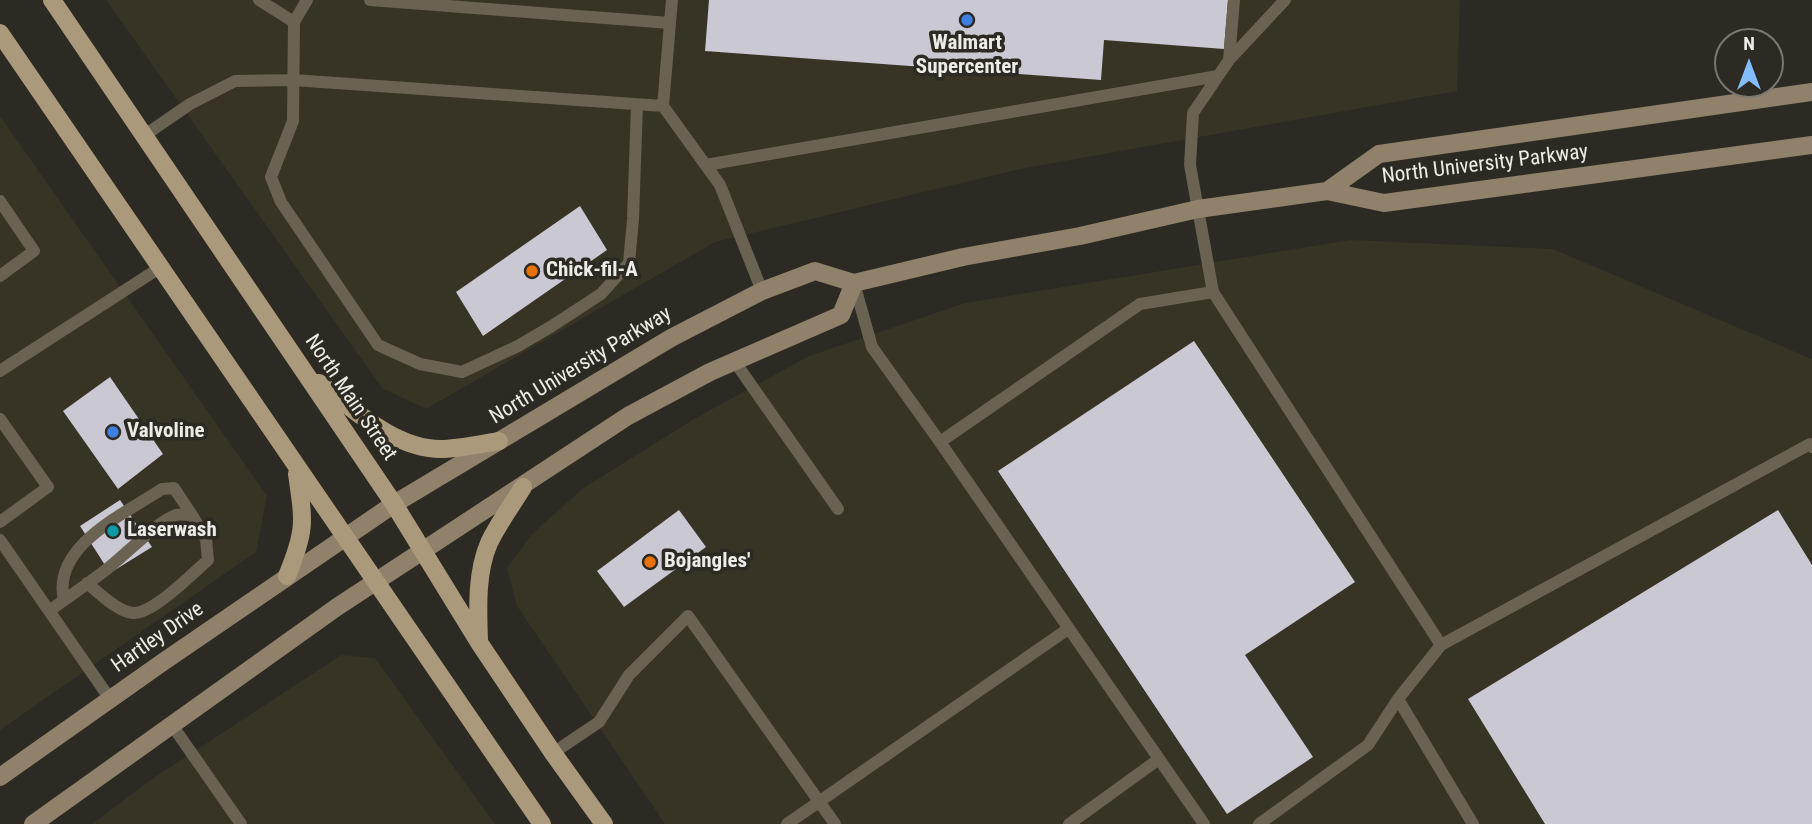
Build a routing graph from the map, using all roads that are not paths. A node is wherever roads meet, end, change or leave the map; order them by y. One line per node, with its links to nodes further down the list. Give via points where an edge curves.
1 (52, 0): 17 (main road, North Main Street)
2 (259, 0): 8 (lane)
3 (307, 0): 8 (lane)
4 (370, 0): 9 (lane)
5 (671, 0): 9 (lane)
6 (1234, 0): 11 (lane)
7 (1285, 0): 11 (lane)
8 (294, 22): 13 (lane)
9 (670, 23): 16 (lane)
10 (0, 33): 23 (main road)
11 (1229, 60): 12 (lane)
12 (1219, 76): 19 (lane); 22 (lane, via 1193,113 1190,164)
13 (293, 80): 15 (lane); 15 (lane, via 293,121 271,177 289,213 378,345 420,364 463,372 518,346 601,294 629,263); 17 (lane, via 235,81)
14 (1812, 92): 20 (main road, North University Parkway, via 1379,154)
15 (637, 104): 16 (lane)
16 (663, 106): 19 (lane)
17 (145, 135): 30 (main road, North Main Street)
18 (1812, 145): 20 (main road, North University Parkway, via 1384,203)
19 (706, 165): 26 (lane, via 720,185)
20 (1327, 191): 22 (main road)
21 (0, 201): 24 (lane, via 34,251)
22 (1198, 209): 25 (main road); 27 (lane)
23 (160, 267): 29 (lane); 35 (main road)
24 (0, 276)
25 (854, 283): 26 (main road, North University Parkway, via 815,271); 28 (main road, via 841,315); 33 (lane, via 872,347)
26 (762, 291): 32 (main road, North University Parkway, via 671,338)
27 (1213, 292): 33 (lane, via 1140,304); 51 (lane)
28 (735, 362): 36 (main road, via 628,416); 38 (lane)
29 (0, 371)
30 (305, 372): 32 (main road, via 398,440 442,449); 37 (main road, North Main Street)
31 (0, 419): 40 (lane, via 48,487)
32 (499, 441): 37 (main road, North University Parkway)
33 (940, 442): 49 (lane)
34 (1812, 447): 51 (lane, via 1810,444)
35 (296, 467): 41 (main road); 44 (main road, via 304,520)
36 (523, 487): 43 (main road); 50 (main road, via 488,545 478,606)
37 (394, 504): 41 (main road, North University Parkway); 43 (main road, North Main Street)
38 (838, 509)
39 (192, 515): 46 (lane, via 175,515); 46 (lane, via 206,539 208,560 150,608 132,613); 47 (lane, via 174,488 162,489 88,538 74,553 61,587)
40 (0, 522)
41 (344, 537): 44 (main road, Hartley Drive); 45 (main road)
42 (0, 540): 48 (lane)
43 (421, 552): 45 (main road); 50 (main road, North Main Street)
44 (288, 576): 52 (main road, Hartley Drive)
45 (375, 581): 54 (main road); 61 (main road)
46 (87, 583): 47 (lane)
47 (64, 600): 48 (lane)
48 (49, 611): 52 (lane)
49 (1068, 629): 56 (lane); 58 (lane)
50 (480, 644): 55 (main road, North Main Street)
51 (1441, 645): 53 (lane)
52 (110, 699): 57 (main road, Hartley Drive)
53 (1398, 699): 67 (lane, via 1368,745); 68 (lane)
54 (172, 725): 59 (main road); 60 (lane)
55 (552, 753): 58 (lane, via 599,722 629,675 688,616); 62 (main road, North Main Street)
56 (1158, 759): 65 (lane); 66 (lane)
57 (0, 777)
58 (819, 803): 63 (lane); 64 (lane)
59 (33, 824)
60 (241, 824)
61 (542, 824)
62 (604, 824)
63 (787, 824)
64 (835, 824)
65 (1069, 824)
66 (1204, 824)
67 (1259, 824)
68 (1473, 824)

